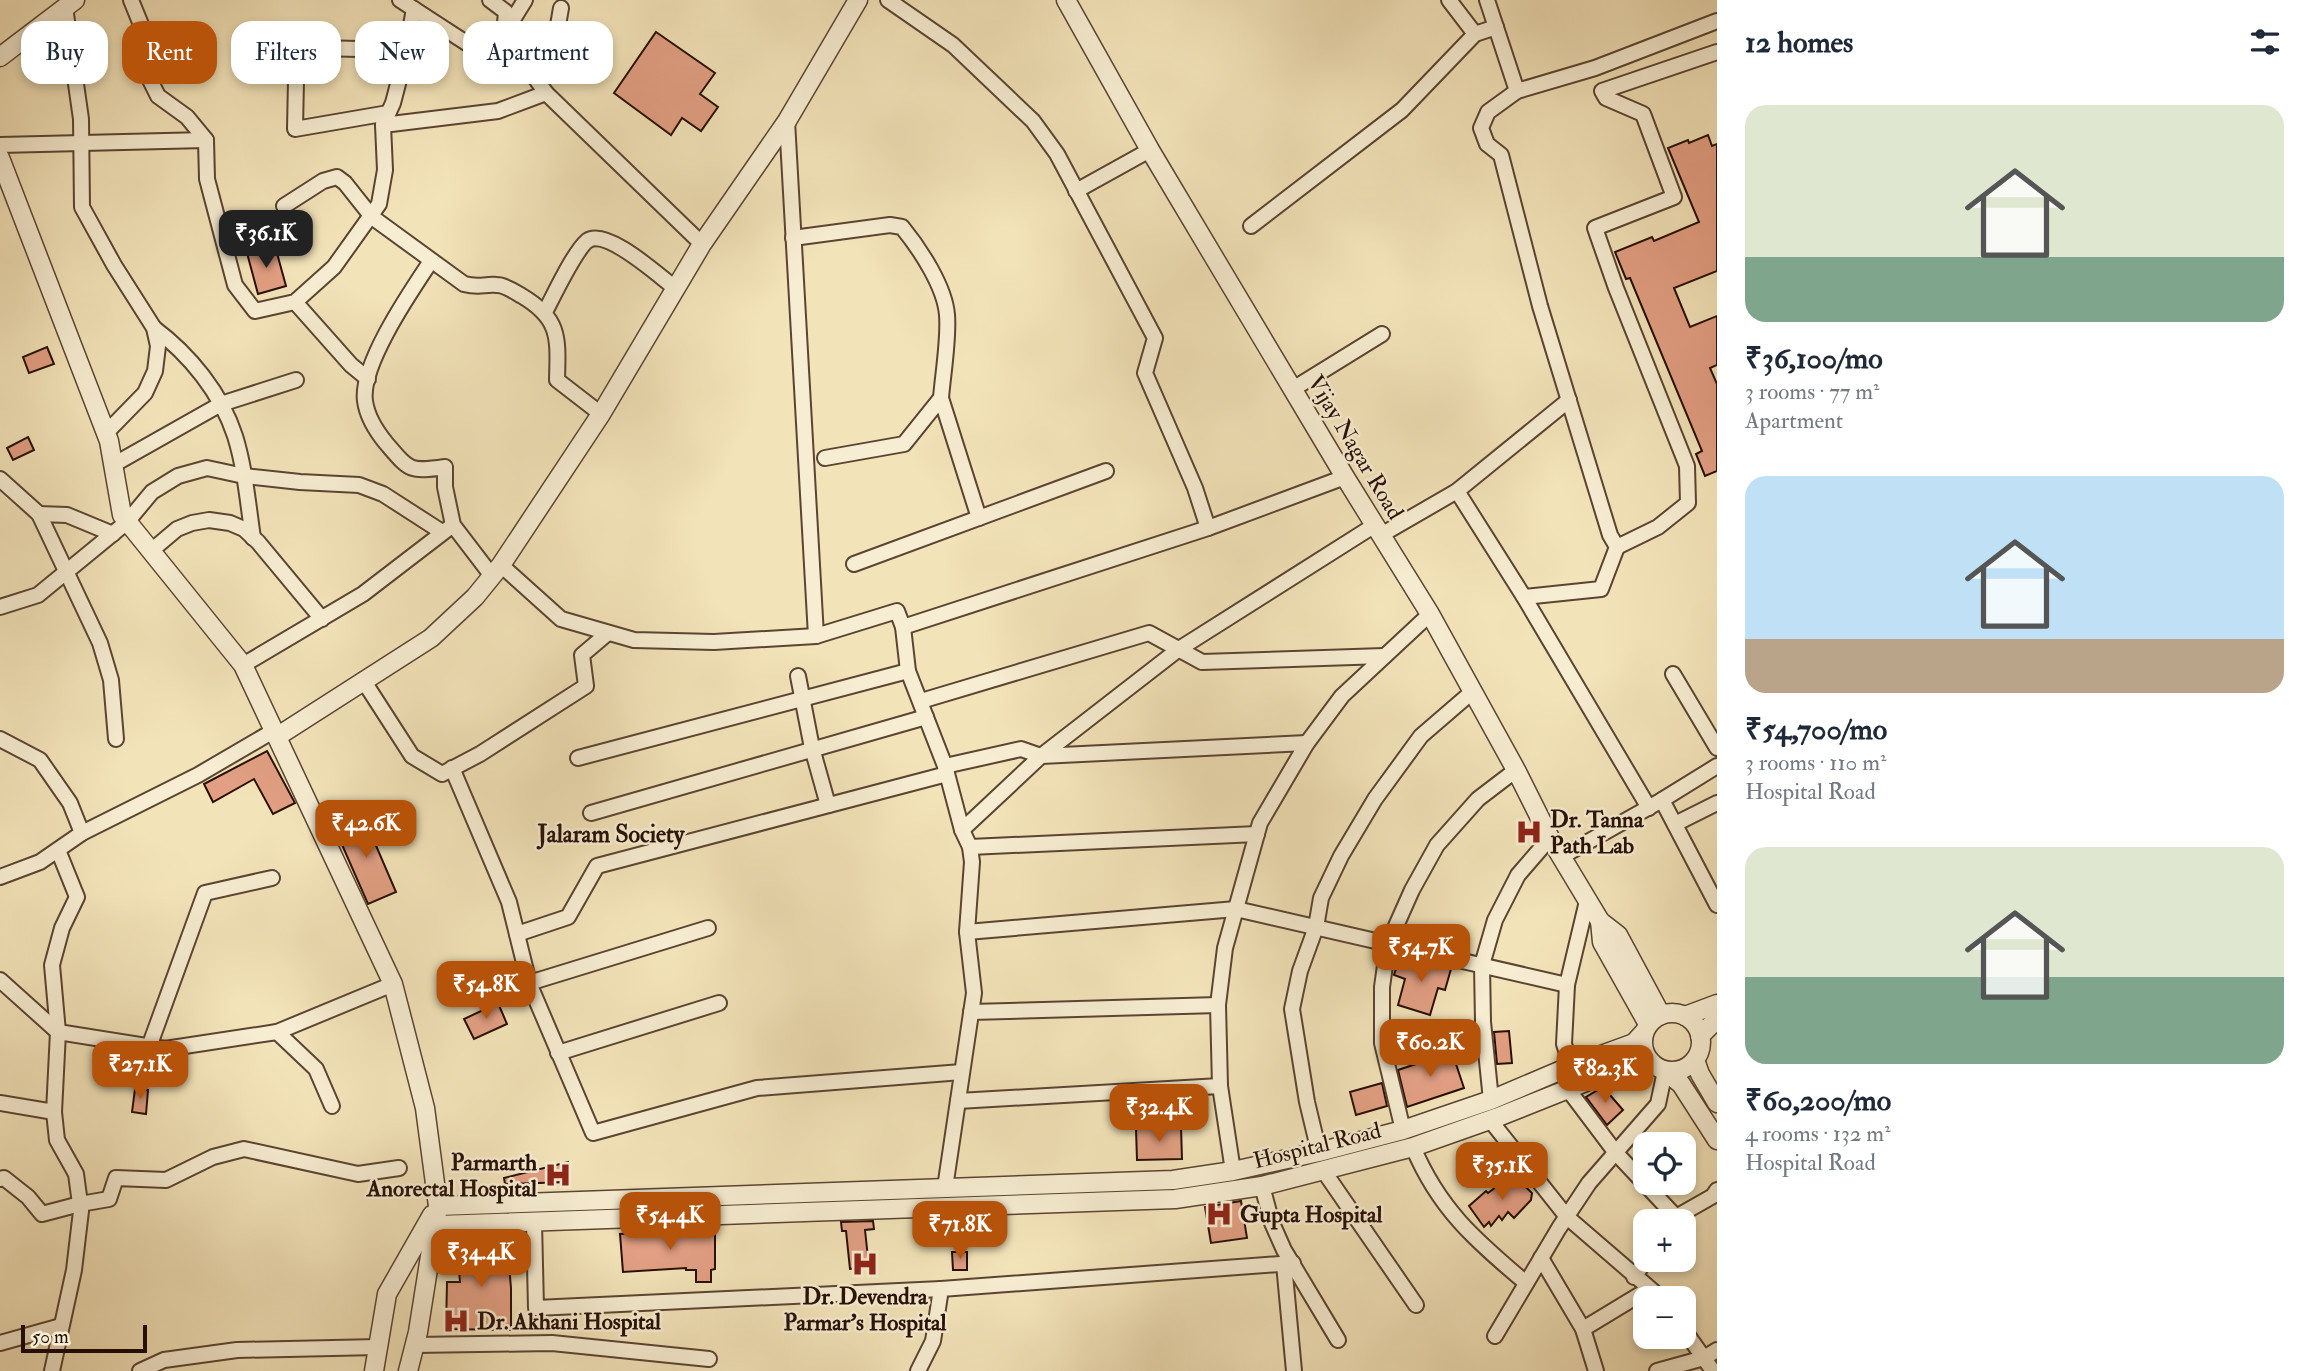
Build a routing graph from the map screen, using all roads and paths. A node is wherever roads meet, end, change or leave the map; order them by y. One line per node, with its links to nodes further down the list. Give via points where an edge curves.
1 (131, 0): 30 (street, via 144,32 145,70 158,96 187,117)
2 (400, 0): 12 (street)
3 (490, 0): 14 (street, via 506,12)
4 (525, 0): 15 (street)
5 (858, 0): 29 (street)
6 (888, 0): 35 (street, via 953,46 1033,121)
7 (1066, 0): 33 (street, Vijay Nagar Road)
8 (1449, 0): 19 (street)
9 (1487, 0): 18 (street)
10 (70, 4): 22 (street); 31 (street)
11 (561, 8): 16 (street)
12 (414, 9): 13 (street); 20 (street)
13 (412, 21)
14 (505, 21)
15 (512, 21)
16 (559, 21)
17 (1717, 21): 26 (street, via 1595,68)
18 (1496, 27): 19 (street); 26 (street)
19 (1475, 34): 38 (street, via 1402,110)
20 (463, 41)
21 (1717, 52): 70 (street, via 1602,91 1606,99 1643,114 1674,197 1595,228 1687,466 1688,503 1658,527)
22 (0, 57)
23 (296, 84): 28 (street, via 295,129)
24 (397, 84): 28 (street)
25 (540, 84): 27 (street)
26 (1517, 91): 51 (street, via 1488,113 1481,128 1487,144 1501,155)
27 (546, 93): 28 (street, via 498,111); 40 (street)
28 (386, 119): 37 (street, via 385,170)
29 (787, 121): 39 (street); 40 (street)
30 (206, 140): 31 (street); 43 (street, via 207,179 235,285 255,311)
31 (81, 143): 32 (street); 45 (street, via 82,207)
32 (0, 145)
33 (1150, 149): 35 (street); 49 (street, Vijay Nagar Road)
34 (0, 158): 54 (street)
35 (1076, 191): 65 (street, via 1155,338 1145,373)
36 (284, 206): 37 (street, via 333,177 345,183)
37 (372, 217): 41 (street); 43 (street, via 334,267)
38 (1251, 226)
39 (793, 239): 50 (street, via 890,225 902,228 926,262 947,314); 81 (street)
40 (702, 244): 42 (street)
41 (431, 261): 44 (street, via 464,284 499,284); 47 (street, via 397,311)
42 (675, 288): 44 (street, via 614,242 595,238 578,254); 53 (street)
43 (295, 302): 47 (street)
44 (545, 312): 53 (street, via 558,340 557,380)
45 (155, 328): 52 (street, via 194,365); 54 (street, via 155,371 145,393)
46 (1382, 334): 49 (street)
47 (368, 379): 66 (street, via 364,400 375,430 405,465 417,471 445,467)
48 (296, 380): 52 (street)
49 (1293, 389): 59 (street, Vijay Nagar Road)
50 (941, 398): 55 (street, via 904,444); 63 (street)
51 (1569, 400): 61 (street); 70 (street)
52 (221, 404): 56 (street); 58 (street)
53 (601, 414): 73 (street)
54 (106, 433): 56 (street)
55 (825, 458)
56 (113, 465): 64 (street)
57 (1105, 471): 63 (street)
58 (244, 476): 64 (street, via 207,468 178,476 152,492); 66 (street, via 359,485); 69 (street)
59 (1345, 477): 65 (street); 67 (street, Vijay Nagar Road)
60 (0, 479): 62 (street)
61 (1457, 491): 67 (street); 75 (street)
62 (39, 514): 68 (street, via 67,515); 74 (street)
63 (979, 518): 72 (street)
64 (127, 522): 68 (street); 71 (street)
65 (1208, 528): 79 (street)
66 (448, 529): 73 (street); 78 (street, via 363,594)
67 (1378, 530): 77 (street, Vijay Nagar Road); 82 (street)
68 (113, 534): 74 (street)
69 (253, 538): 71 (street, via 230,523 209,520 177,529); 78 (street)
70 (1617, 547): 75 (street, via 1601,589)
71 (151, 551): 84 (street)
72 (853, 564)
73 (496, 571): 80 (street, via 561,619); 88 (street, via 431,638)
74 (66, 572): 76 (street, via 38,595); 95 (street, via 111,680)
75 (1524, 597): 106 (street)
76 (0, 607)
77 (1430, 614): 83 (street); 89 (street, Vijay Nagar Road)
78 (321, 619): 84 (street)
79 (902, 627): 81 (street, via 897,611); 85 (street)
80 (608, 633): 81 (street, via 634,640 701,642); 102 (street, via 582,655 586,686)
81 (816, 636)
82 (1179, 649): 83 (street, via 1202,662); 91 (street, via 1149,633); 99 (street)
83 (1384, 656): 96 (street, via 1342,696)
84 (243, 666): 93 (street)
85 (908, 671): 90 (street); 91 (street)
86 (1673, 674): 98 (street)
87 (798, 676): 90 (street)
88 (363, 680): 93 (street); 102 (street, via 412,756 442,774)
89 (1472, 692): 104 (street, Vijay Nagar Road); 122 (street, via 1421,736 1375,799 1321,898)
90 (802, 699): 97 (street); 100 (street)
91 (921, 701): 92 (street)
92 (926, 717): 97 (street); 103 (street)
93 (276, 733): 111 (street); 130 (street)
94 (0, 739): 111 (street, via 40,760 70,803)
95 (116, 739)
96 (1307, 743): 99 (street); 112 (street)
97 (812, 748): 107 (street); 108 (street)
98 (1717, 748)
99 (1041, 756): 103 (street, via 1021,750); 110 (street)
100 (578, 758)
101 (1717, 766): 106 (street)
102 (452, 768): 125 (street, via 509,902)
103 (946, 770): 107 (street); 110 (street)
104 (1516, 770): 113 (street, Vijay Nagar Road); 126 (street, via 1478,799 1437,845)
105 (1717, 803): 109 (street)
106 (1656, 804): 109 (street); 116 (street)
107 (828, 805): 125 (street, via 597,866 568,917)
108 (590, 813)
109 (1675, 824): 120 (street)
110 (962, 830): 114 (street)
111 (82, 833): 115 (street)
112 (1257, 834): 114 (street); 121 (street)
113 (1550, 838): 116 (street, Vijay Nagar Road); 127 (street, via 1518,875 1494,920)
114 (970, 846): 124 (street)
115 (58, 850): 117 (street); 139 (street, via 77,897 52,965)
116 (1561, 857): 119 (street, Vijay Nagar Road)
117 (0, 877)
118 (272, 878): 142 (street, via 205,893)
119 (1587, 901): 131 (street); 138 (street, Vijay Nagar Road, via 1600,921 1602,942)
120 (1716, 901)
121 (1236, 909): 122 (street); 124 (street); 134 (street, via 1225,948)
122 (1316, 927): 126 (street); 160 (street, via 1292,1009)
123 (708, 928): 129 (street)
124 (967, 932): 135 (street, via 974,993)
125 (517, 934): 129 (street)
126 (1388, 944): 127 (street); 157 (street, via 1382,1043)
127 (1482, 965): 131 (street); 150 (street)
128 (0, 981): 139 (street)
129 (528, 983): 143 (street)
130 (394, 984): 140 (street); 170 (street, via 425,1108)
131 (1567, 985): 145 (street, via 1564,1044)
132 (719, 1003): 143 (street)
133 (1717, 1004): 136 (street)
134 (1218, 1005): 135 (street); 148 (street)
135 (971, 1012): 147 (street)
136 (1685, 1016): 138 (street, via 1677,1014); 141 (street)
137 (1717, 1018): 141 (street)
138 (1651, 1024): 145 (street, Hospital Road, via 1634,1043); 146 (street, via 1643,1048)
139 (58, 1032): 142 (street); 155 (street)
140 (277, 1032): 142 (street); 154 (street, via 316,1069)
141 (1700, 1036): 144 (street)
142 (149, 1048)
143 (558, 1053): 147 (street, via 593,1133 757,1088)
144 (1695, 1060): 146 (street, via 1682,1069); 153 (street)
145 (1571, 1066): 150 (street, Hospital Road)
146 (1658, 1066): 149 (street, Hospital Road, via 1641,1060); 158 (street, via 1681,1084); 161 (street, via 1658,1104)
147 (962, 1072): 151 (street)
148 (1220, 1086): 151 (street); 164 (street)
149 (1567, 1088): 156 (street, Hospital Road); 161 (street)
150 (1492, 1100): 157 (street, Hospital Road)
151 (958, 1101): 167 (street)
152 (0, 1103): 155 (street)
153 (1717, 1103)
154 (332, 1106)
155 (54, 1112): 169 (street, via 57,1140 76,1174)
156 (1490, 1120): 159 (street, Hospital Road); 173 (street)
157 (1403, 1129): 160 (street, Hospital Road)
158 (1717, 1140)
159 (1413, 1147): 163 (street, Hospital Road); 180 (street, via 1461,1226)
160 (1319, 1152): 164 (street, Hospital Road)
161 (1616, 1153): 171 (street); 173 (street)
162 (399, 1168): 169 (street, via 358,1174 244,1149 213,1157 166,1180 116,1178 109,1199)
163 (1323, 1170): 166 (street, Hospital Road); 184 (street)
164 (1233, 1171): 167 (street, Hospital Road, via 1173,1180)
165 (0, 1179): 169 (street, via 28,1197 42,1214)
166 (1262, 1186): 174 (street, Hospital Road, via 1175,1199); 177 (street)
167 (945, 1188): 170 (street, Hospital Road)
168 (1717, 1190): 172 (street)
169 (80, 1204): 185 (street, via 74,1270)
170 (438, 1206): 175 (street); 192 (street, via 387,1294)
171 (1665, 1209)
172 (1691, 1209)
173 (1567, 1216): 176 (street); 179 (street)
174 (534, 1222): 175 (street, Hospital Road); 182 (street, via 536,1308)
175 (434, 1227): 191 (street)
176 (1541, 1258): 180 (street); 186 (street)
177 (1289, 1264): 182 (street); 188 (street); 200 (street)
178 (1638, 1272): 179 (street)
179 (1634, 1277): 181 (street)
180 (1526, 1283): 187 (street)
181 (1645, 1286)
182 (941, 1289): 199 (street, via 933,1341)
183 (1633, 1299): 186 (street)
184 (1416, 1305)
185 (61, 1326): 190 (street); 195 (street)
186 (1583, 1329): 201 (street)
187 (1495, 1336)
188 (1338, 1340)
189 (1696, 1341): 193 (street)
190 (0, 1343)
191 (415, 1345): 194 (street, via 552,1343); 198 (street)
192 (378, 1346): 196 (street, via 237,1350 164,1360); 197 (street)
193 (1710, 1354): 202 (street); 203 (street)
194 (709, 1359)
195 (52, 1371)
196 (140, 1371)
197 (374, 1371)
198 (408, 1371)
199 (918, 1371)
200 (1294, 1371)
201 (1596, 1371)
202 (1657, 1371)
203 (1713, 1371)

